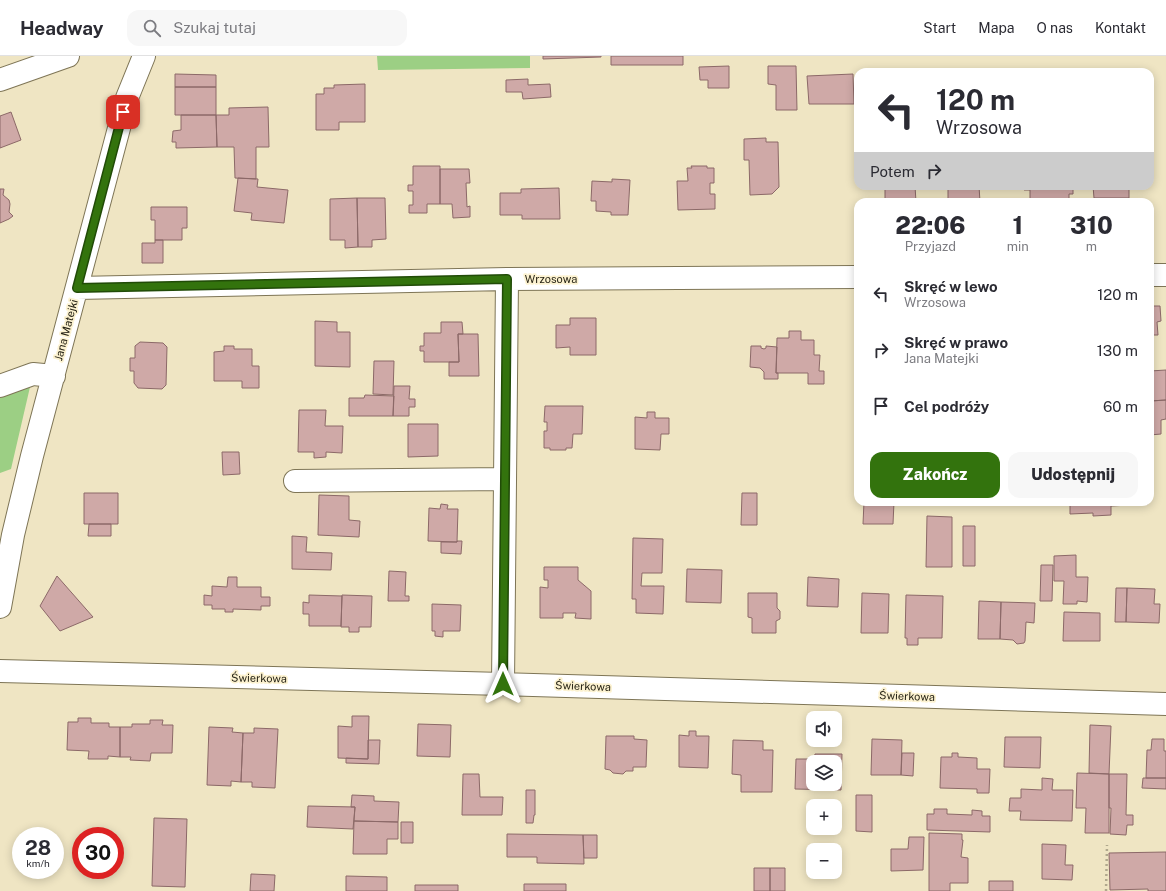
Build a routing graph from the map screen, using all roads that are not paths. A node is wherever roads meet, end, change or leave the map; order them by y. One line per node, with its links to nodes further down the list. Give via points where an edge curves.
1 (68, 56): 3 (street)
2 (144, 56): 8 (street, Jana Matejki, via 127,98)
3 (0, 80)
4 (1154, 275): 5 (street)
5 (1166, 275)
6 (854, 277): 7 (street, Wrzosowa)
7 (507, 279): 8 (street, Wrzosowa); 11 (street)
8 (77, 288): 9 (street, Jana Matejki)
9 (54, 376): 10 (street, via 33,374); 13 (street, Jana Matejki, via 13,535)
10 (0, 386)
11 (505, 479): 12 (street); 15 (street)
12 (295, 481)
13 (0, 607)
14 (0, 671): 15 (street, Świerkowa)
15 (503, 684): 16 (street, Świerkowa)
16 (1166, 704)

